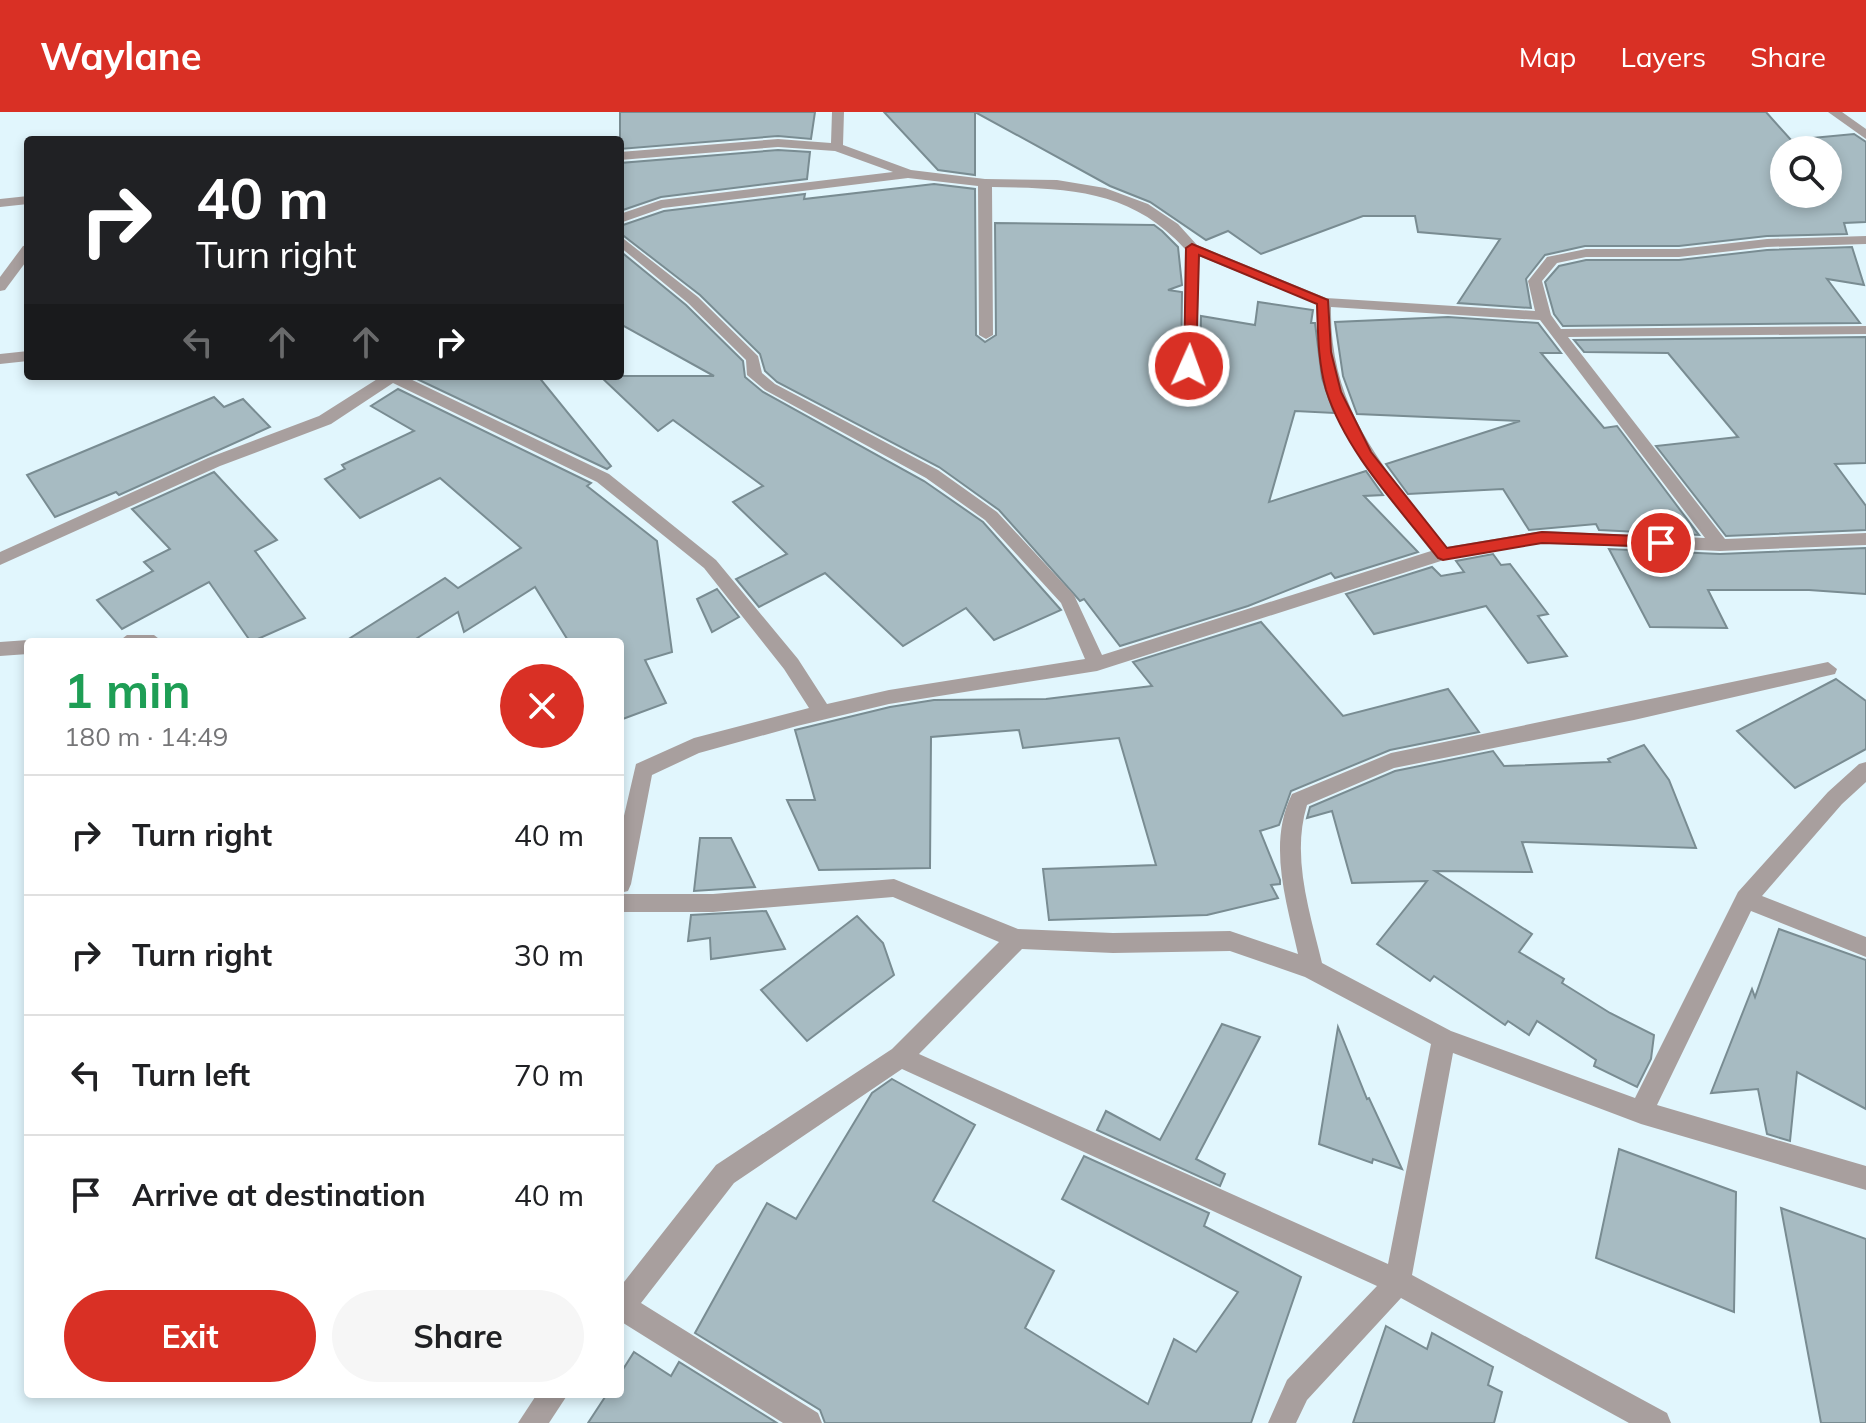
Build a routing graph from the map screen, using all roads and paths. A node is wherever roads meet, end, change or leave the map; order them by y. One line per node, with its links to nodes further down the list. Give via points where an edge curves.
1 (838, 112): 4 (street)
2 (1834, 112): 3 (street)
3 (1866, 135)
4 (837, 147): 5 (street, via 778,143); 6 (street)
5 (624, 156)
6 (909, 174): 7 (street); 10 (street, via 661,204)
7 (985, 183): 13 (street, via 1100,191 1143,207); 20 (street)
8 (24, 200): 9 (street)
9 (0, 203)
10 (624, 218)
11 (1866, 240): 17 (street, via 1679,253 1586,253 1552,260 1535,281)
12 (624, 243): 32 (street, via 753,359 755,375 770,387 932,474 991,516 1068,600)
13 (1192, 248): 16 (street); 23 (street)
14 (24, 254): 15 (street)
15 (0, 287)
16 (1324, 302): 17 (street); 28 (street, via 1325,352 1334,392 1365,454)
17 (1544, 316): 19 (street)
18 (1866, 330): 19 (street)
19 (1558, 333): 27 (street)
20 (986, 335)
21 (24, 356): 22 (street)
22 (0, 359)
23 (1189, 366)
24 (387, 380): 29 (street, via 325,420 214,462)
25 (401, 380): 34 (street, via 603,478 710,564 791,664)
26 (1866, 539): 27 (street)
27 (1720, 545): 28 (street, via 1542,537)
28 (1443, 554): 32 (street)
29 (0, 559)
30 (24, 647): 31 (street)
31 (0, 649)
32 (1097, 664): 34 (street)
33 (1828, 669): 41 (street, via 1391,761 1299,800 1291,818 1293,868)
34 (822, 712): 36 (street, via 694,746 643,770)
35 (1866, 770): 37 (street)
36 (624, 864)
37 (1746, 899): 40 (street); 44 (street)
38 (624, 903): 39 (street, via 713,903 894,888)
39 (1017, 939): 41 (street, via 1230,941); 43 (street)
40 (1866, 947)
41 (1312, 969): 42 (street)
42 (1444, 1039): 44 (street); 46 (street)
43 (900, 1057): 46 (street); 47 (street, via 725,1174)
44 (1641, 1112): 45 (street)
45 (1866, 1178)
46 (1398, 1282): 52 (street, via 1297,1390); 53 (street)
47 (624, 1303)
48 (624, 1309): 51 (street)
49 (551, 1398): 50 (street)
50 (532, 1423)
51 (808, 1423)
52 (1282, 1423)
53 (1657, 1423)

